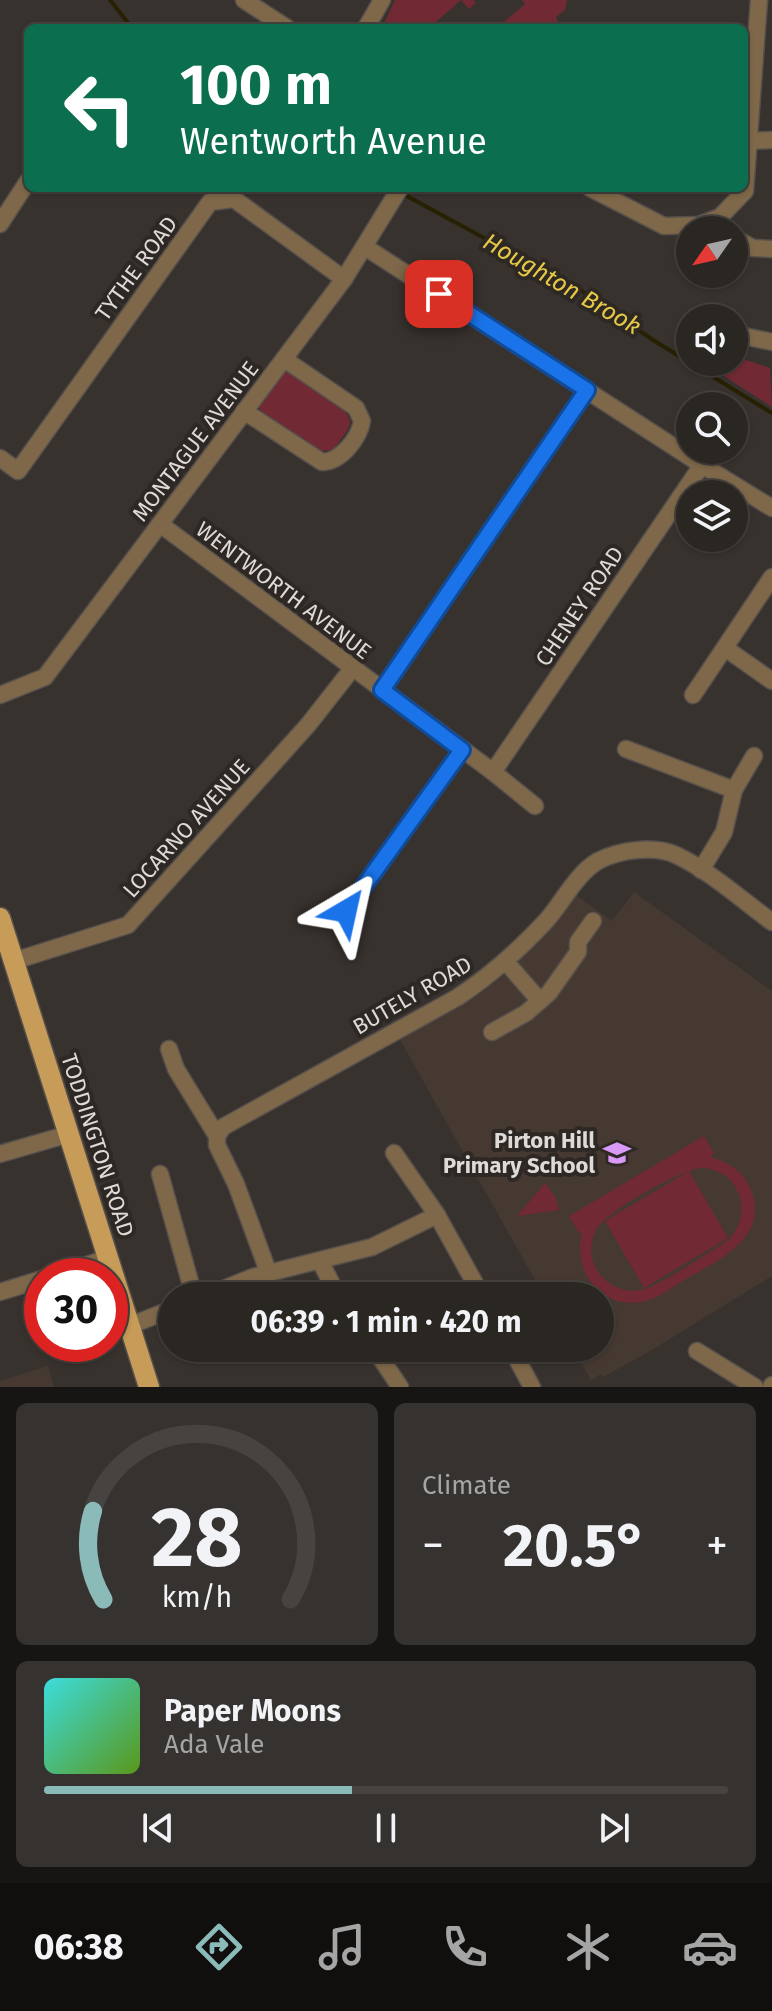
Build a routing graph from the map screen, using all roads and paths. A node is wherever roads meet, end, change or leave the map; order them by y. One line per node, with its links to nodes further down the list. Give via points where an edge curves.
1 (244, 0): 4 (street)
2 (382, 0): 5 (street)
3 (759, 0): 6 (street)
4 (281, 24)
5 (368, 24)
6 (764, 52): 8 (street)
7 (772, 140): 8 (street)
8 (750, 141): 9 (street)
9 (748, 161)
10 (24, 186): 14 (street)
11 (598, 192): 16 (street, via 664,226)
12 (744, 192): 15 (street)
13 (396, 195): 18 (street, MONTAGUE AVENUE)
14 (3, 214)
15 (730, 216)
16 (676, 226)
17 (748, 245): 19 (street)
18 (365, 247): 20 (street, MONTAGUE AVENUE); 24 (street)
19 (772, 249)
20 (344, 279): 23 (street, MONTAGUE AVENUE); 26 (street, TYTHE ROAD, via 234,199 210,202 18,471)
21 (748, 337): 22 (street)
22 (772, 342)
23 (284, 359): 25 (street, MONTAGUE AVENUE); 25 (street, via 356,408 362,421 359,432 337,459 322,462)
24 (587, 390): 27 (street); 34 (street)
25 (244, 411): 29 (street, MONTAGUE AVENUE)
26 (0, 458)
27 (702, 465): 28 (street); 40 (street, CHENEY ROAD)
28 (772, 508)
29 (160, 524): 32 (street, WENTWORTH AVENUE); 35 (street, MONTAGUE AVENUE, via 45,677)
30 (772, 577): 31 (street)
31 (725, 648): 33 (street); 36 (street)
32 (352, 669): 34 (street, WENTWORTH AVENUE); 48 (street, LOCARNO AVENUE, via 128,925)
33 (772, 681)
34 (382, 690): 38 (street, WENTWORTH AVENUE)
35 (0, 695)
36 (693, 695)
37 (626, 749): 41 (street)
38 (462, 750): 40 (street, WENTWORTH AVENUE); 44 (street)
39 (754, 756): 41 (street)
40 (493, 772): 42 (street, WENTWORTH AVENUE)
41 (734, 790): 43 (street, via 724,832)
42 (535, 806)
43 (701, 870): 47 (street, BUTELY ROAD); 49 (street, BUTELY ROAD, via 674,854 647,850 598,861)
44 (346, 911)
45 (0, 918): 48 (main road, TODDINGTON ROAD)
46 (593, 921): 50 (street, via 578,942 578,952)
47 (772, 922)
48 (14, 961): 53 (main road, TODDINGTON ROAD)
49 (506, 962): 50 (street); 54 (street, BUTELY ROAD, via 458,997 223,1127)
50 (540, 1001): 51 (street)
51 (492, 1032)
52 (169, 1049): 54 (street)
53 (69, 1134): 56 (street); 59 (main road, TODDINGTON ROAD)
54 (217, 1136): 61 (street)
55 (394, 1153): 58 (street)
56 (0, 1154)
57 (160, 1174): 62 (street)
58 (437, 1215): 60 (street, via 372,1247); 65 (street)
59 (109, 1258)
60 (320, 1261): 61 (street); 64 (street)
61 (269, 1274): 63 (street)
62 (190, 1282)
63 (241, 1282)
64 (331, 1282)
65 (474, 1282)
66 (24, 1285): 67 (street)
67 (0, 1292)
68 (158, 1315): 70 (street)
69 (128, 1323): 70 (main road, TODDINGTON ROAD)
70 (129, 1326): 74 (main road, TODDINGTON ROAD)
71 (697, 1351): 77 (street)
72 (383, 1362): 75 (street)
73 (519, 1362): 76 (street)
74 (149, 1387)
75 (400, 1387)
76 (532, 1387)
77 (755, 1387)

